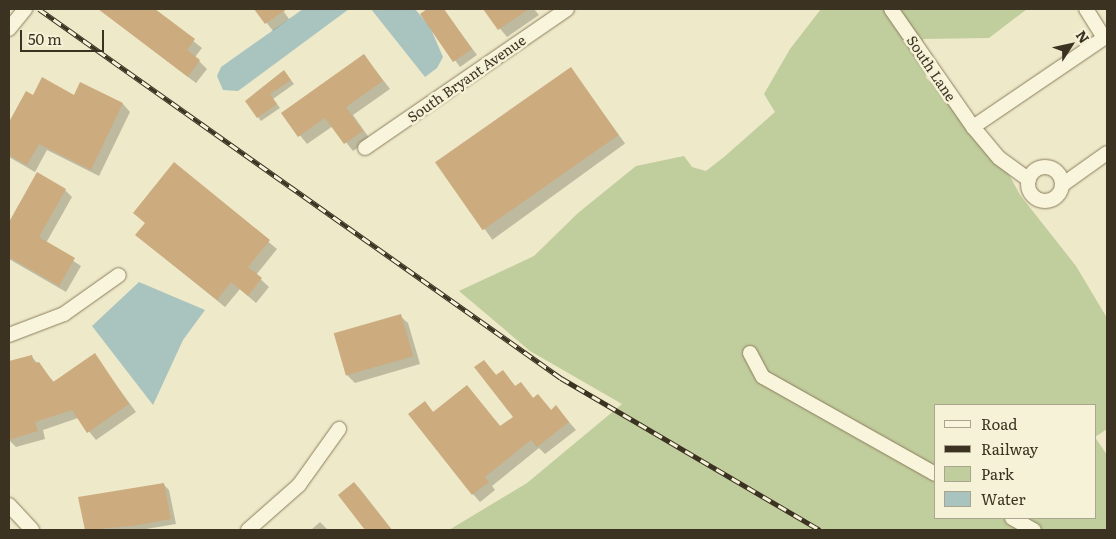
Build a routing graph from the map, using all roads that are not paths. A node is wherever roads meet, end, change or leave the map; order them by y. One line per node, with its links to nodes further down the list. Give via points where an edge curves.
1 (25, 9): 5 (street)
2 (567, 9): 8 (street, South Bryant Avenue)
3 (891, 9): 7 (street, South Lane)
4 (1086, 9): 6 (street)
5 (9, 29)
6 (1106, 37): 7 (street)
7 (972, 127): 10 (street, South Lane, via 999,158)
8 (365, 148)
9 (1107, 153): 11 (street)
10 (1029, 180): 11 (street, via 1035,171 1045,168 1059,175); 11 (street, via 1033,196 1043,201 1054,198)
11 (1062, 185)
12 (119, 275): 13 (street, via 64,314)
13 (9, 335)
14 (750, 353): 16 (street, via 763,377)
15 (339, 429): 20 (street, via 299,485)
16 (934, 473)
17 (9, 505): 19 (street)
18 (1014, 519): 21 (street)
19 (32, 530)
20 (248, 530)
21 (1034, 530)

